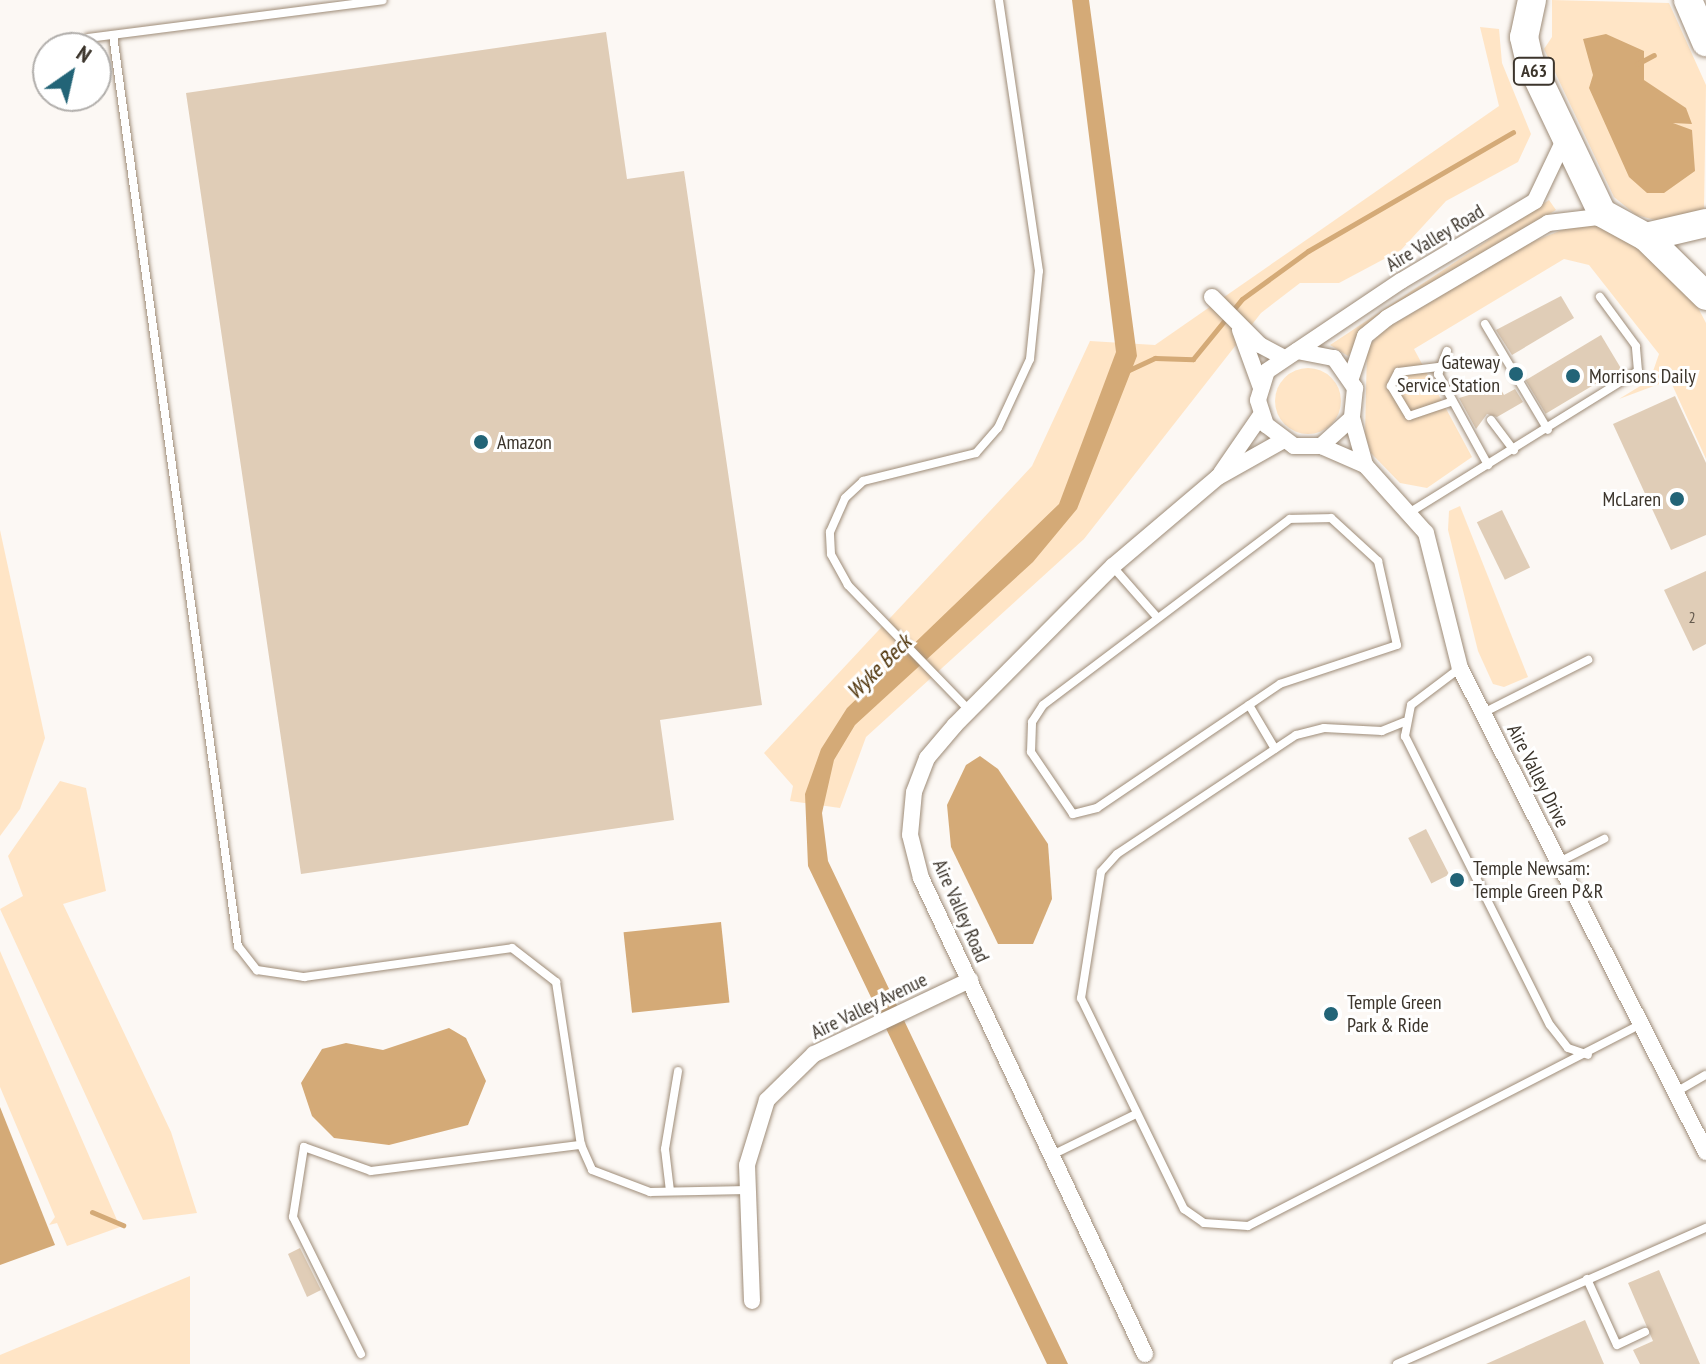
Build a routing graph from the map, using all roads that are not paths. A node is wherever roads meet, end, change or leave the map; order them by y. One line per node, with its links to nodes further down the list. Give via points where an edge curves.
1 (383, 0): 6 (lane)
2 (999, 0): 38 (lane, via 1039,271 1030,359 998,428 976,453 863,481 840,507 831,554 876,617)
3 (1532, 0): 7 (highway, A63, via 1524,37)
4 (1688, 0): 5 (highway)
5 (1704, 32)
6 (113, 35): 51 (lane, via 238,946 257,970 304,977 488,949 512,948 538,961 556,982)
7 (1565, 138): 8 (highway, A63); 17 (street, Aire Valley Road, via 1535,201)
8 (1607, 216): 10 (highway); 19 (street, via 1548,223 1387,318 1365,336)
9 (1706, 223): 10 (highway)
10 (1646, 237): 11 (highway)
11 (1706, 296)
12 (1212, 297): 15 (street)
13 (1600, 297): 25 (lane, via 1636,346 1638,371)
14 (1485, 324): 25 (lane)
15 (1239, 327): 17 (street); 20 (street)
16 (1447, 351): 18 (lane)
17 (1290, 354): 19 (street, via 1323,353); 20 (street, Aire Valley Road)
18 (1438, 367): 21 (lane); 21 (lane, via 1398,372 1391,386 1409,416)
19 (1351, 378): 23 (street)
20 (1260, 385): 22 (street)
21 (1453, 401): 30 (lane)
22 (1261, 415): 26 (street); 31 (street, Aire Valley Road)
23 (1352, 418): 27 (street); 29 (street)
24 (1491, 420): 28 (lane)
25 (1548, 430): 28 (lane)
26 (1282, 441): 27 (street); 31 (street, Aire Valley Road)
27 (1321, 446): 29 (street, Aire Valley Drive)
28 (1514, 450): 30 (lane)
29 (1365, 465): 32 (street, Aire Valley Drive)
30 (1488, 465): 32 (lane)
31 (1218, 477): 33 (street, Aire Valley Road)
32 (1412, 511): 36 (street, Aire Valley Drive, via 1434,559)
33 (1113, 566): 34 (lane); 38 (street, Aire Valley Road)
34 (1157, 617): 37 (lane, via 1043,705 1032,722 1031,752 1073,814 1097,808); 37 (lane, via 1290,519 1331,518 1351,535 1378,561 1397,645 1298,675)
35 (1588, 660): 39 (lane)
36 (1460, 668): 39 (street, Aire Valley Drive); 40 (lane, via 1421,695)
37 (1249, 705): 41 (lane)
38 (969, 710): 44 (street, Aire Valley Road, via 927,758 910,835 921,878)
39 (1483, 713): 43 (street, Aire Valley Drive)
40 (1404, 722): 41 (lane, via 1382,731 1311,730); 46 (lane, via 1426,784 1550,1025 1568,1048)
41 (1275, 749): 50 (lane, via 1117,854 1101,872 1081,998)
42 (1604, 839): 43 (lane)
43 (1559, 862): 45 (street, Aire Valley Drive)
44 (970, 980): 53 (street, Aire Valley Road); 54 (street, Aire Valley Avenue, via 844,1038 786,1074 753,1129)
45 (1641, 1024): 46 (lane); 49 (street, Aire Valley Drive)
46 (1588, 1055): 50 (lane, via 1248,1226 1204,1223 1184,1209)
47 (678, 1071): 55 (lane, via 665,1149)
48 (1706, 1075): 49 (lane)
49 (1676, 1092): 52 (street, Aire Valley Drive)
50 (1136, 1114): 53 (lane)
51 (581, 1145): 55 (lane, via 592,1170 614,1183); 60 (lane, via 371,1171 304,1147 293,1217)
52 (1706, 1152)
53 (1049, 1156): 61 (street, Aire Valley Road)
54 (748, 1190): 55 (lane); 58 (street, Aire Valley Avenue)
55 (670, 1191)
56 (1706, 1228): 57 (lane)
57 (1587, 1279): 59 (lane, via 1617,1345); 62 (lane)
58 (752, 1301)
59 (1645, 1332)
60 (361, 1354)
61 (1145, 1354)
62 (1397, 1364)

